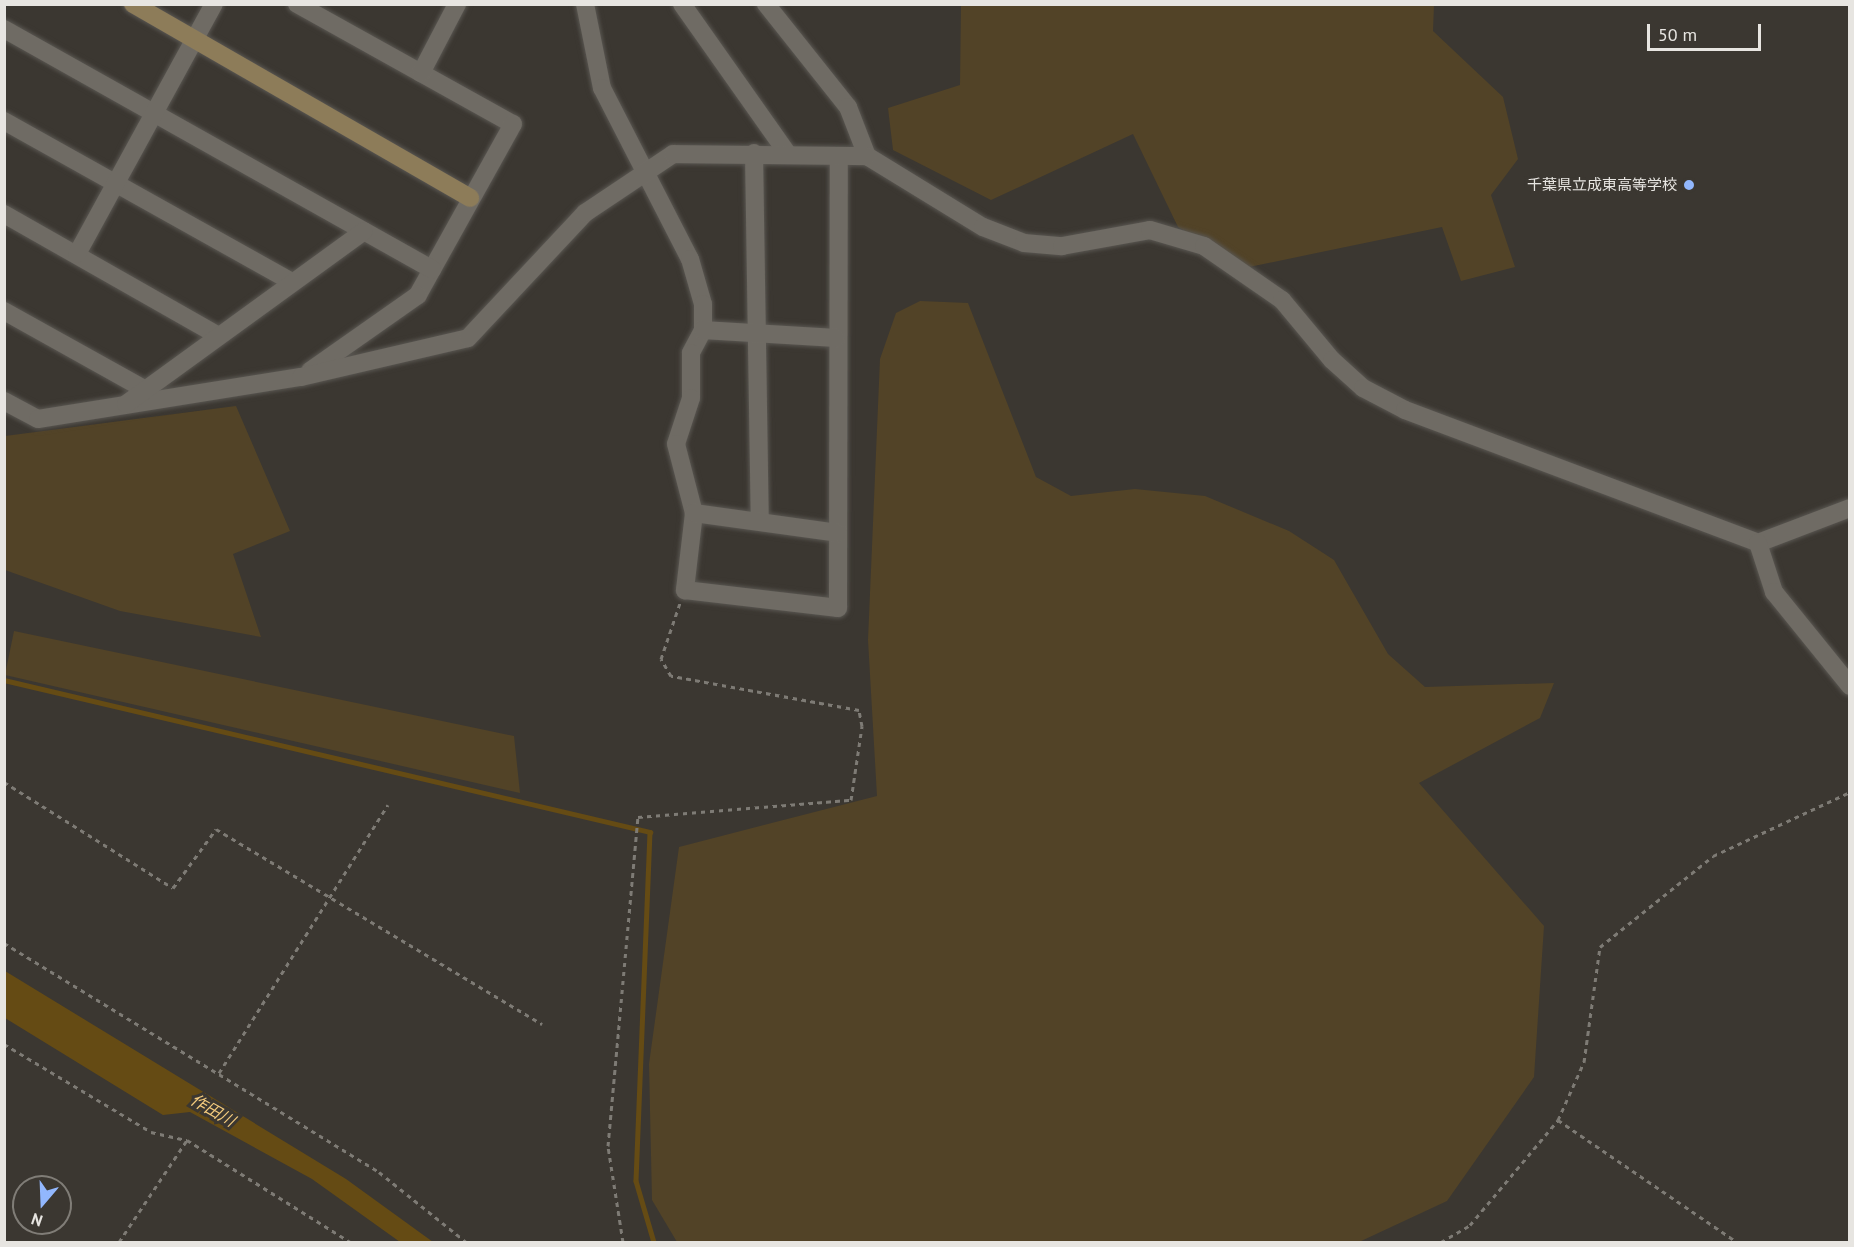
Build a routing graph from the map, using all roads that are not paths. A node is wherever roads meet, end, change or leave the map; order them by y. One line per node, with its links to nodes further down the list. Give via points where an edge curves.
1 (132, 4): 9 (street)
2 (214, 4): 9 (street)
3 (297, 4): 10 (street)
4 (457, 4): 10 (street)
5 (585, 4): 17 (street, via 602,88)
6 (682, 4): 14 (street)
7 (766, 4): 15 (street, via 848,107)
8 (4, 29): 11 (street)
9 (195, 40): 11 (street); 19 (street)
10 (421, 73): 19 (street, via 513,123)
11 (156, 113): 18 (street); 21 (street)
12 (4, 121): 18 (street)
13 (754, 153): 14 (street); 17 (street, via 673,154); 28 (street)
14 (788, 154): 16 (street)
15 (867, 156): 16 (street); 38 (street, via 983,226 1024,243 1062,246 1150,230 1204,246 1282,300 1332,360 1363,388 1405,410)
16 (839, 159): 29 (street)
17 (646, 174): 26 (street, via 690,259 703,304); 30 (street, via 585,213 468,338)
18 (116, 184): 22 (street); 24 (street)
19 (470, 198): 23 (street)
20 (4, 214): 22 (street)
21 (364, 231): 23 (street); 24 (street)
22 (77, 254): 27 (street)
23 (432, 269): 30 (street, via 418,295)
24 (292, 282): 27 (street)
25 (4, 310): 31 (street)
26 (703, 330): 28 (street); 35 (street, via 691,353 691,398 676,444)
27 (215, 334): 31 (street)
28 (757, 334): 29 (street); 36 (street)
29 (836, 338): 37 (street)
30 (301, 378): 33 (street)
31 (144, 389): 33 (street)
32 (4, 401): 33 (street, via 38,419)
33 (124, 405)
34 (1850, 508): 38 (street)
35 (694, 513): 36 (street); 37 (street, via 684,590 838,608)
36 (760, 519): 37 (street)
37 (838, 533)
38 (1758, 543): 39 (street, via 1774,592)
39 (1850, 686)

